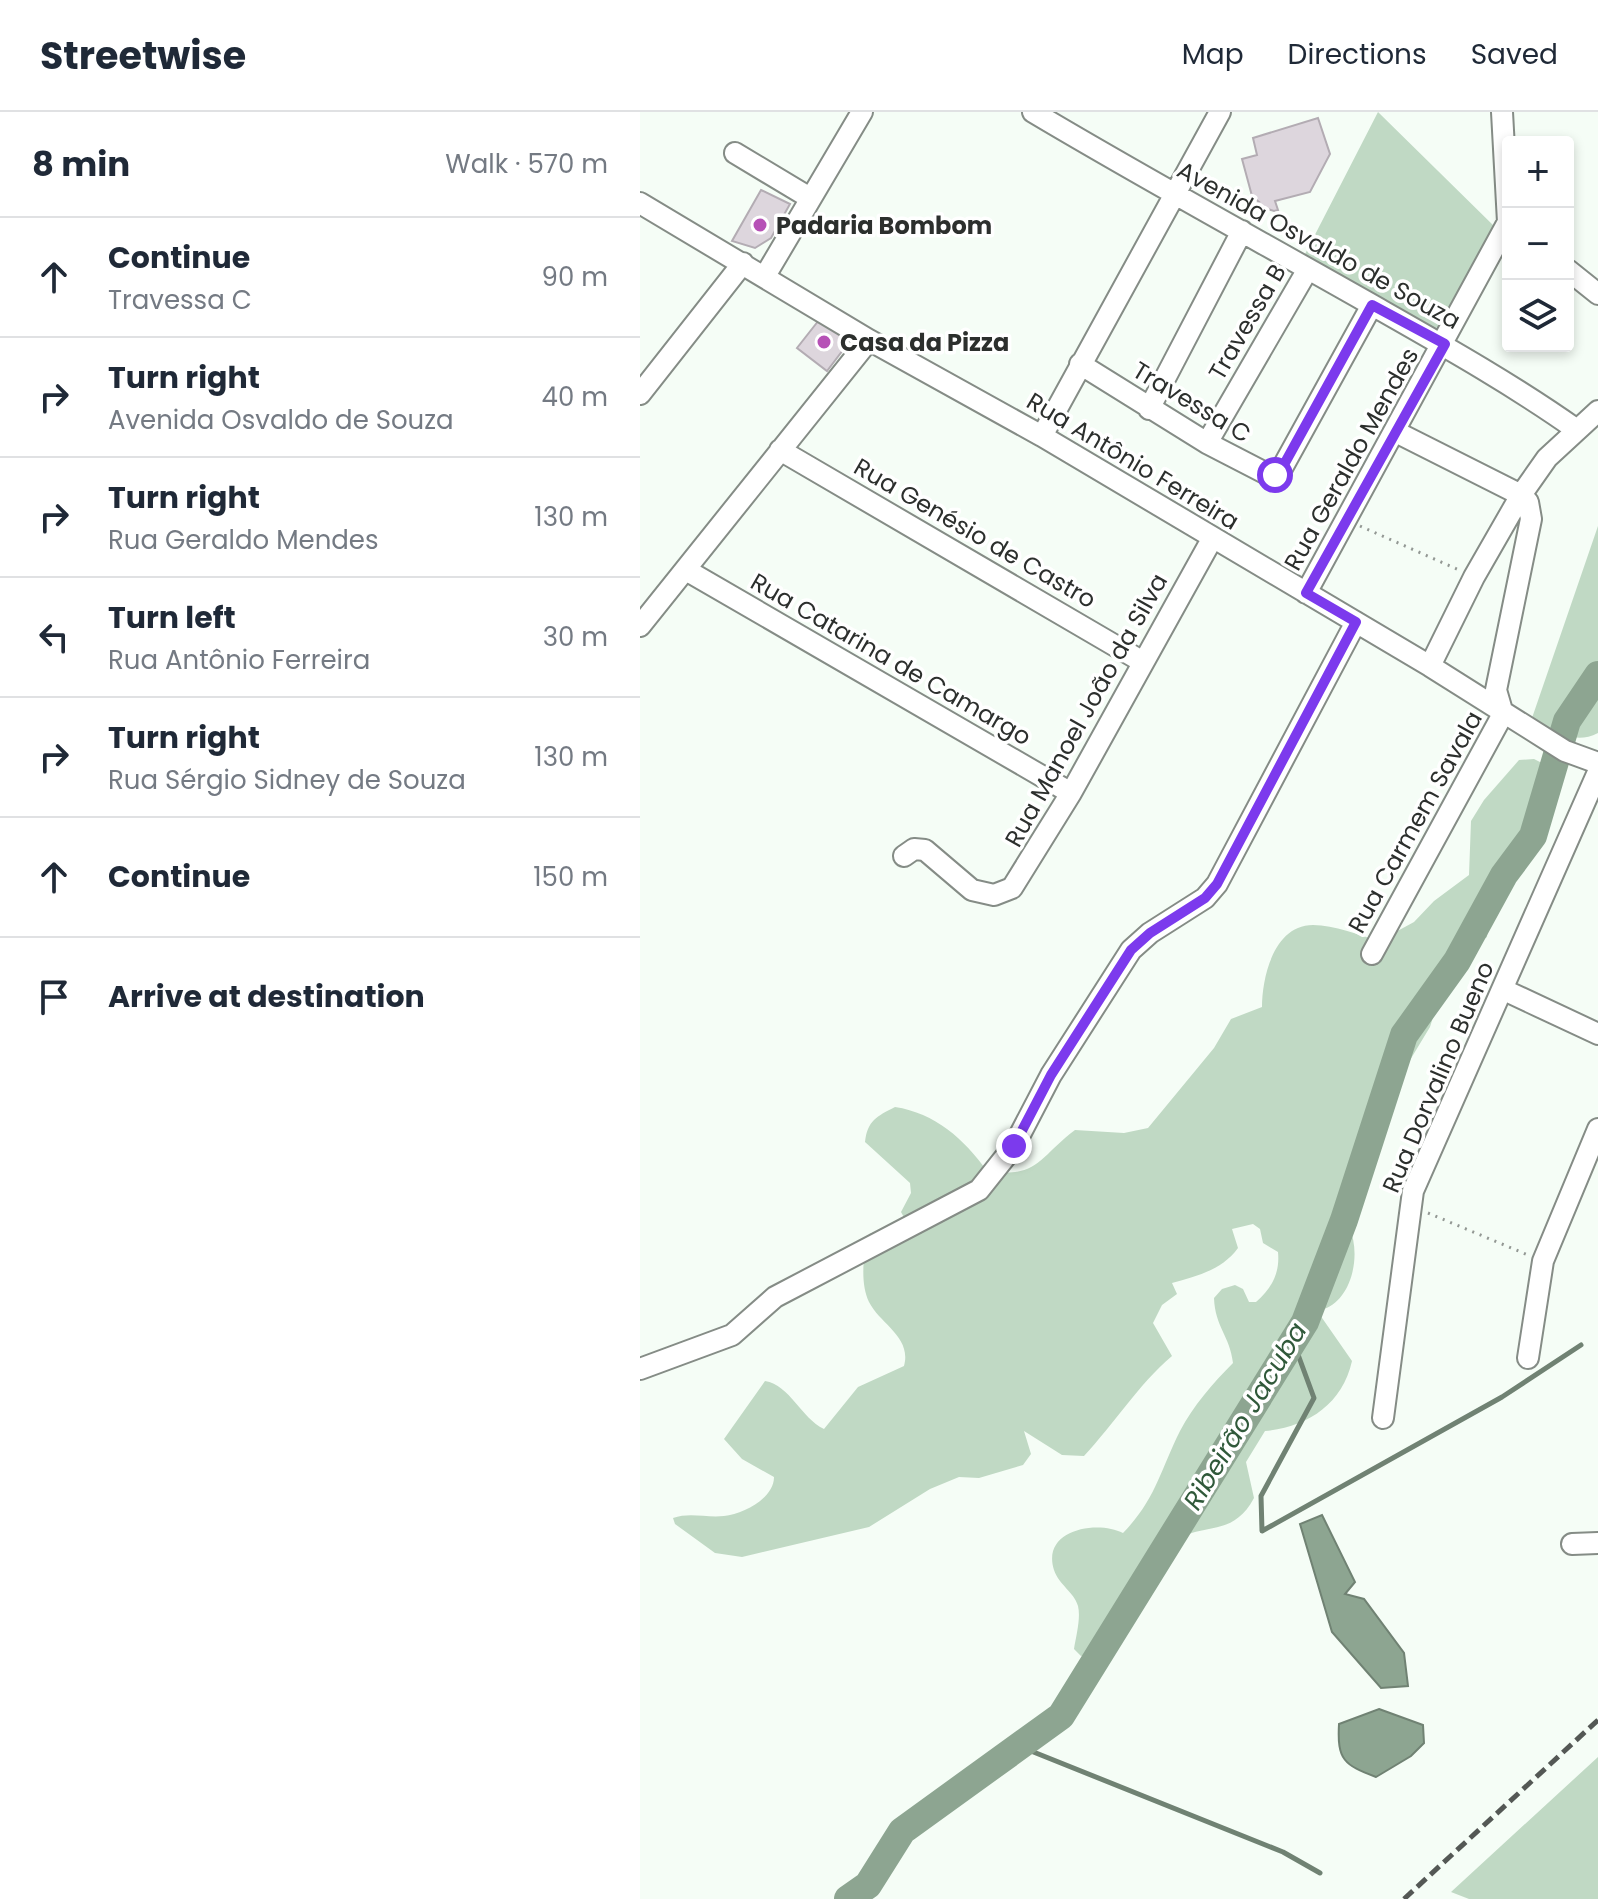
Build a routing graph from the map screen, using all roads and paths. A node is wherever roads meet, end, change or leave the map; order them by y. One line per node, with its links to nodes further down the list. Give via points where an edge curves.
1 (862, 112): 7 (street)
2 (1033, 112): 6 (street, Avenida Osvaldo de Souza)
3 (1220, 112): 6 (street)
4 (1502, 112): 9 (street, Rua Geraldo Mendes)
5 (735, 153): 7 (street)
6 (1173, 195): 10 (street, Avenida Osvaldo de Souza); 20 (street)
7 (810, 198): 15 (street)
8 (640, 203): 12 (street, Rua Antônio Ferreira)
9 (1507, 208)
10 (1242, 231): 13 (street, Avenida Osvaldo de Souza); 22 (street)
11 (1502, 234): 19 (street, Rua Geraldo Mendes)
12 (743, 263): 15 (street, Rua Antônio Ferreira); 21 (street)
13 (1308, 269): 17 (street, Avenida Osvaldo de Souza); 27 (street, Travessa B)
14 (1574, 275): 16 (street)
15 (765, 276): 18 (street, Rua Antônio Ferreira)
16 (1598, 294)
17 (1372, 305): 19 (street, Avenida Osvaldo de Souza); 27 (street, Travessa C, via 1281,470 1264,475)
18 (869, 340): 26 (street, Rua Antônio Ferreira); 28 (street)
19 (1445, 344): 24 (street, Avenida Osvaldo de Souza); 25 (street, Rua Geraldo Mendes)
20 (1080, 364): 22 (street, Travessa C); 26 (street)
21 (640, 394)
22 (1149, 409): 27 (street, Travessa C)
23 (1598, 411): 24 (street)
24 (1577, 430): 29 (street, via 1547,458)
25 (1396, 432): 29 (street); 30 (street, Rua Geraldo Mendes)
26 (1042, 436): 31 (street, Rua Antônio Ferreira)
27 (1207, 443)
28 (780, 450): 32 (street); 37 (street, Rua Genésio de Castro)
29 (1521, 495): 33 (street); 39 (street, via 1531,519 1496,690)
30 (1345, 520): 33 (path); 34 (street, Rua Geraldo Mendes)
31 (1212, 539): 34 (street, Rua Antônio Ferreira); 37 (street, Rua Manoel João da Silva)
32 (686, 570): 36 (street); 42 (street, Rua Catarina de Camargo)
33 (1474, 577): 38 (street)
34 (1306, 593): 35 (street, Rua Antônio Ferreira)
35 (1356, 622): 38 (street, Rua Antônio Ferreira); 51 (street, via 1217,884 1131,950 1051,1075 1014,1146 979,1190 775,1297 732,1335)
36 (640, 626)
37 (1143, 662): 42 (street, Rua Manoel João da Silva)
38 (1430, 666): 39 (street, Rua Antônio Ferreira)
39 (1503, 714): 40 (street, Rua Antônio Ferreira, via 1565,751); 44 (street, Rua Carmem Savala)
40 (1598, 763)
41 (1598, 772): 45 (street, Rua Dorvalino Bueno)
42 (1071, 793): 43 (street, Rua Manoel João da Silva, via 1012,888 994,895 972,890 925,850)
43 (904, 856)
44 (1372, 954)
45 (1504, 990): 46 (street); 48 (street, Rua Dorvalino Bueno)
46 (1598, 1034)
47 (1598, 1129): 49 (street)
48 (1409, 1205): 49 (path); 52 (street, Rua Dorvalino Bueno)
49 (1543, 1261): 50 (street)
50 (1528, 1358)
51 (640, 1369)
52 (1383, 1418)
53 (1598, 1543): 54 (street)
54 (1572, 1544)

